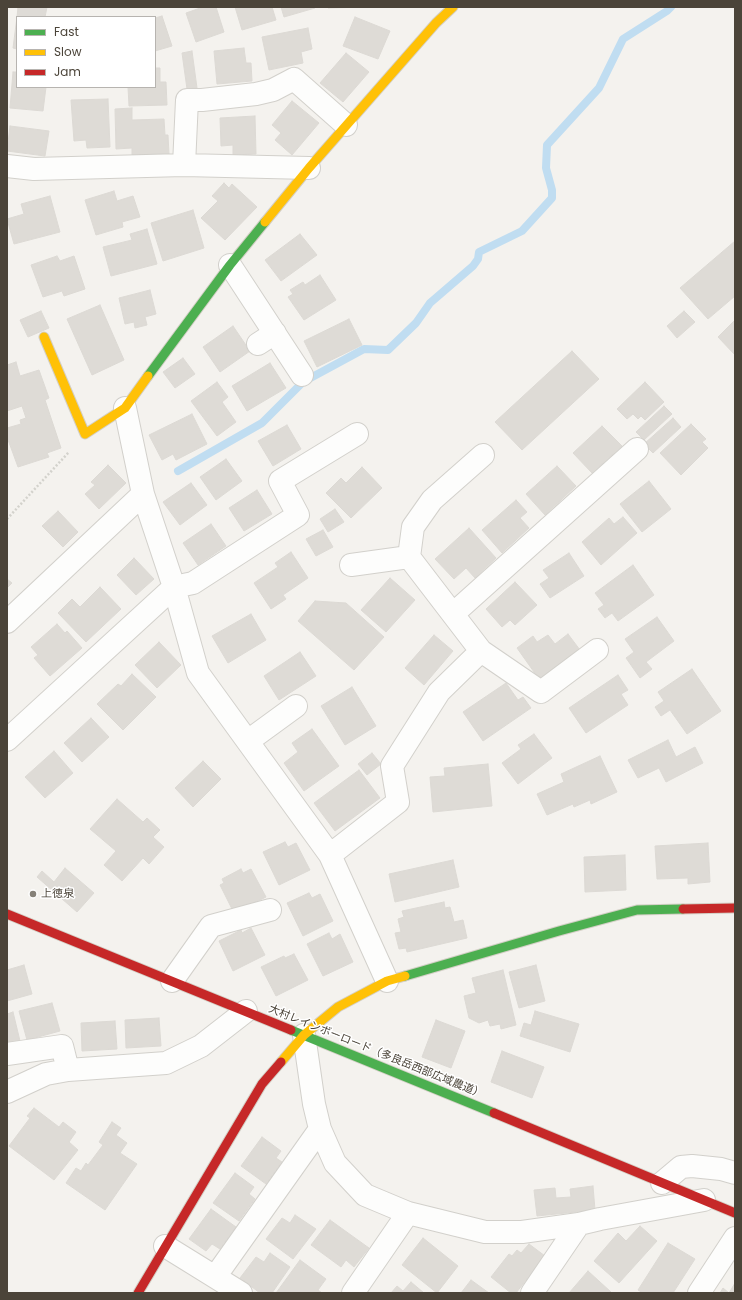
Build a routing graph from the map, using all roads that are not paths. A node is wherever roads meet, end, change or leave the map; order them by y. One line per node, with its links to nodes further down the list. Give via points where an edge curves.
1 (453, 7): 2 (street)
2 (346, 126): 3 (street, via 294,80 273,90 256,94 186,100); 5 (street)
3 (184, 165): 4 (street, via 34,169); 5 (street)
4 (7, 166)
5 (309, 168): 6 (street)
6 (230, 265): 8 (street, via 266,339); 9 (street)
7 (44, 337): 9 (street, via 85,434)
8 (302, 375)
9 (125, 408): 13 (street)
10 (357, 434): 16 (street, via 280,481 298,515 193,583)
11 (637, 449): 17 (street)
12 (483, 455): 14 (street, via 432,500 413,527)
13 (143, 494): 16 (street); 18 (street)
14 (409, 557): 15 (street); 17 (street)
15 (351, 565)
16 (174, 587): 22 (street); 23 (street, via 198,673)
17 (453, 614): 20 (street)
18 (7, 622)
19 (597, 650): 20 (street, via 541,692)
20 (481, 651): 24 (street, via 439,692 392,766 398,802)
21 (296, 706): 23 (street)
22 (7, 740)
23 (248, 741): 24 (street)
24 (330, 855): 29 (street)
25 (735, 908): 29 (street, via 637,910)
26 (270, 910): 28 (street, via 211,926)
27 (7, 914): 28 (street, 大村レインボーロード（多良岳西部広域農道）)
28 (172, 981): 30 (street, 大村レインボーロード（多良岳西部広域農道）)
29 (387, 981): 31 (street, via 338,1007)
30 (246, 1011): 31 (street, 大村レインボーロード（多良岳西部広域農道）); 33 (street, via 201,1046 166,1063)
31 (304, 1035): 35 (street); 37 (street, 大村レインボーロード（多良岳西部広域農道）); 43 (street, via 262,1084)
32 (7, 1054): 33 (street, via 62,1046)
33 (68, 1070): 34 (street, via 46,1074)
34 (7, 1092)
35 (320, 1129): 39 (street, via 335,1163 365,1195); 44 (street)
36 (735, 1173): 37 (street, via 721,1169 681,1167)
37 (662, 1183): 38 (street, 大村レインボーロード（多良岳西部広域農道）)
38 (704, 1200): 40 (street, 大村レインボーロード（多良岳西部広域農道）); 41 (street)
39 (408, 1213): 41 (street, via 485,1232 522,1232); 47 (street)
40 (735, 1213)
41 (579, 1224): 48 (street)
42 (735, 1238): 49 (street)
43 (165, 1246): 44 (street); 45 (street)
44 (215, 1276): 46 (street)
45 (138, 1293)
46 (241, 1293)
47 (353, 1293)
48 (532, 1293)
49 (699, 1293)

